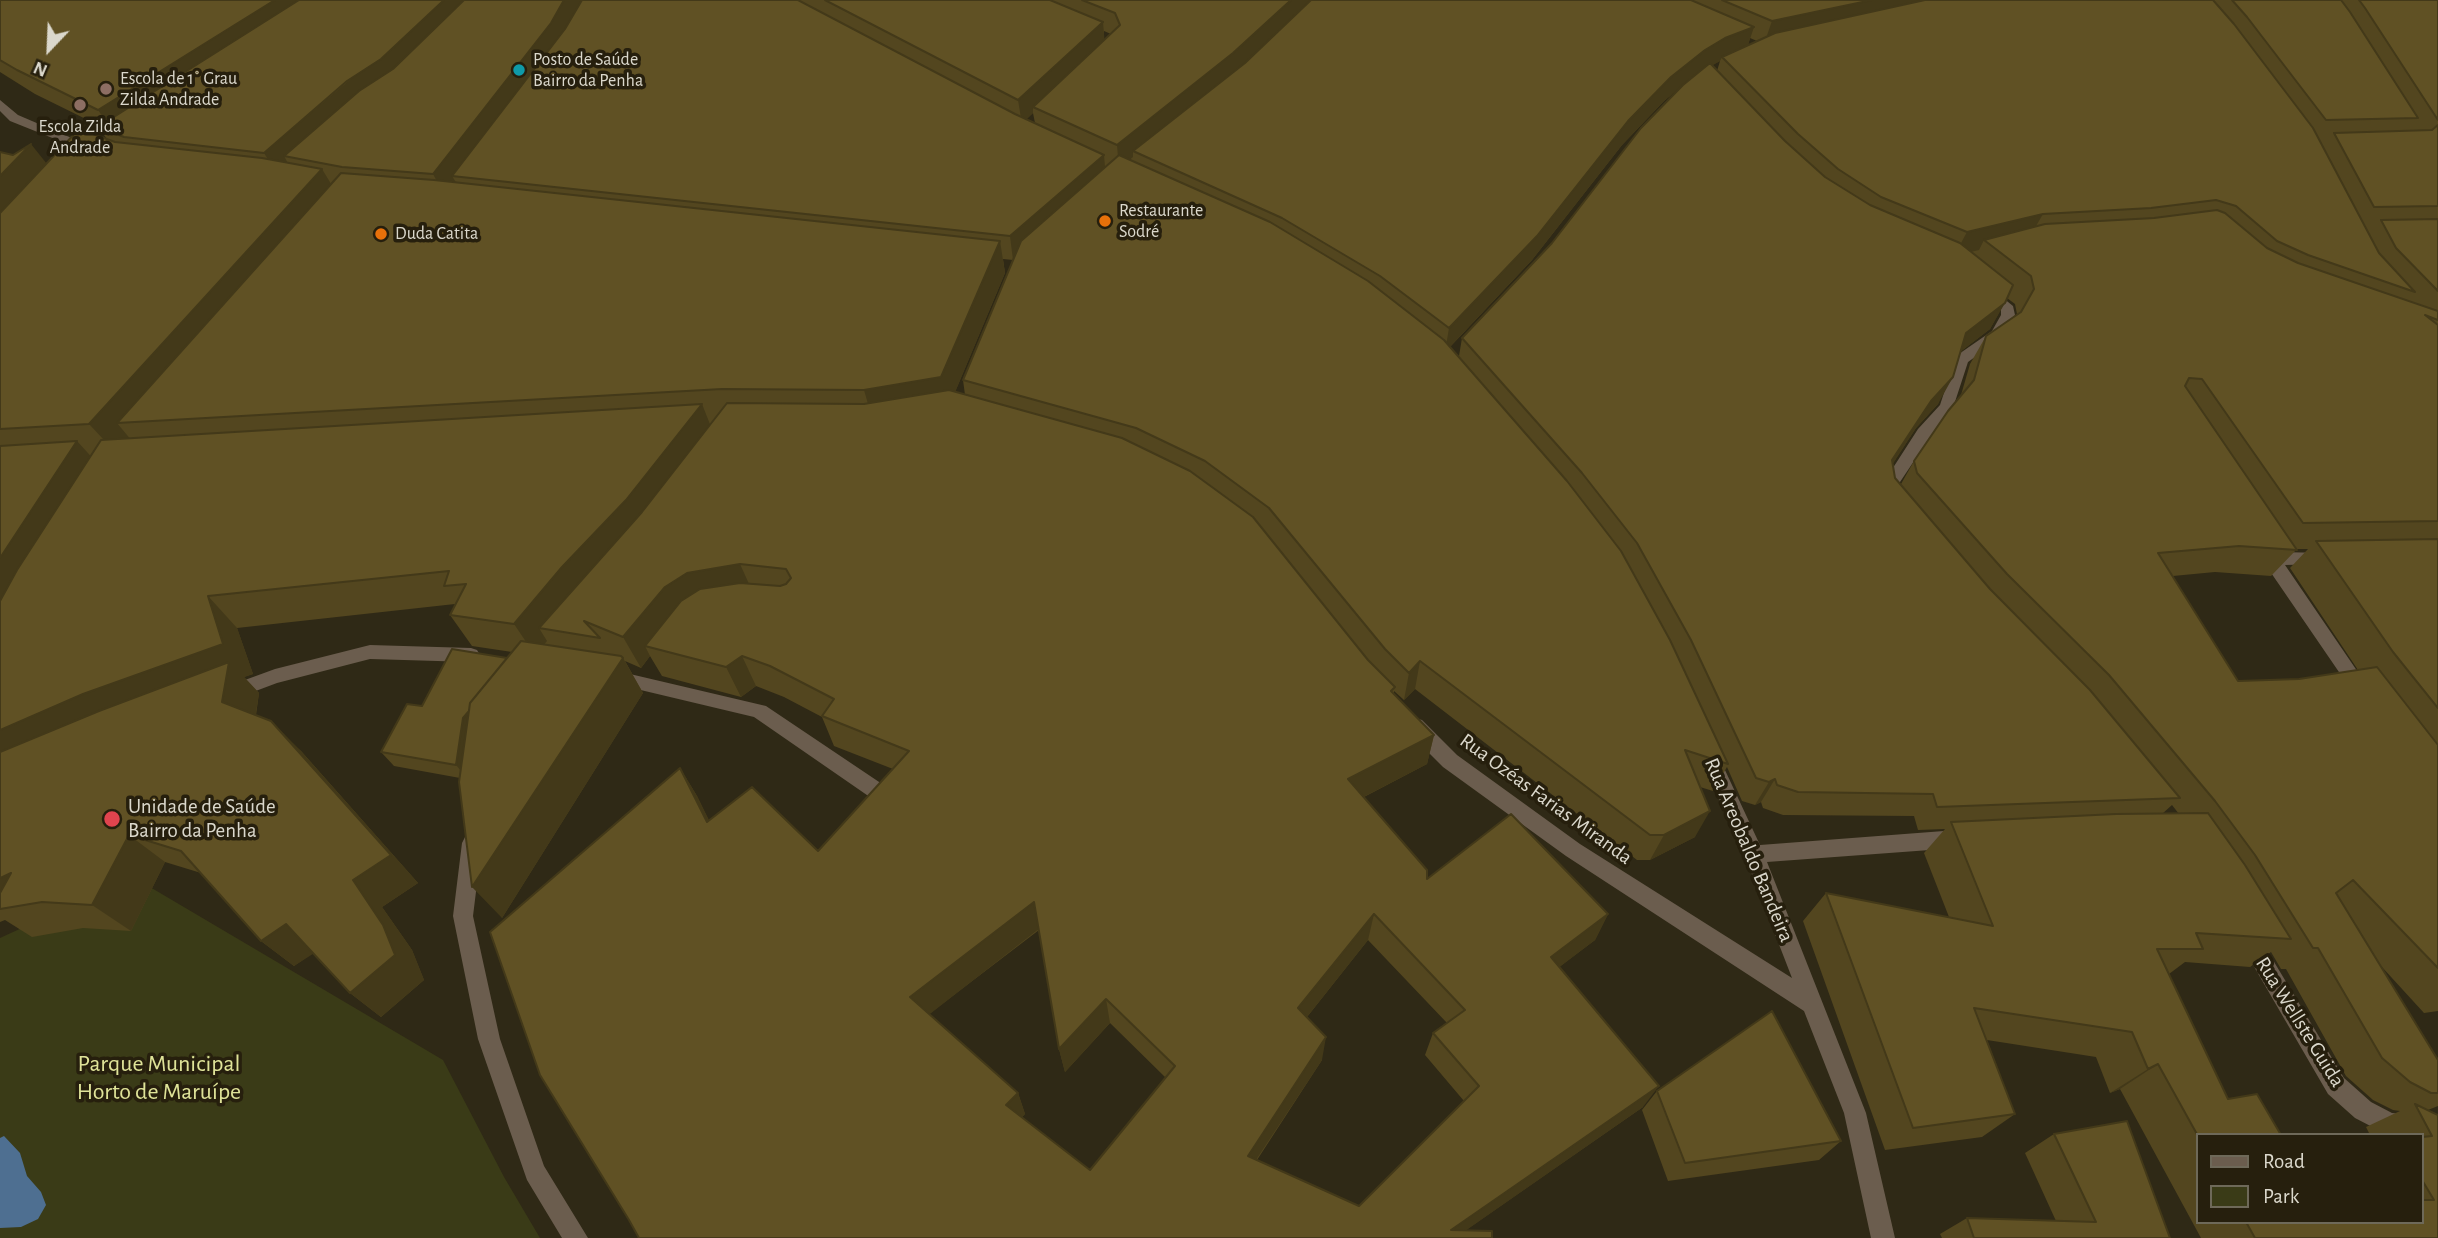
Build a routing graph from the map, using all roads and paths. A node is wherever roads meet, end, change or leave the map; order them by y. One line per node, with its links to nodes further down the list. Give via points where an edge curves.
1 (0, 104): 2 (street, via 14,118)
2 (97, 157)
3 (1973, 280): 4 (street, via 2003,303 2008,315 1998,334 1961,360 1947,407 1888,488)
4 (1898, 512)
5 (2257, 535): 7 (street)
6 (2338, 558): 7 (street)
7 (2271, 559): 13 (street)
8 (485, 657): 12 (street, via 370,652 275,676)
9 (658, 663): 11 (street)
10 (589, 674): 11 (street)
11 (643, 682): 16 (street, via 759,711)
12 (213, 699)
13 (2372, 705)
14 (1401, 713): 21 (street, Rua Ozéas Farias Miranda, via 1450,761 1573,850)
15 (1702, 741): 19 (street, Rua Areobaldo Bandeira)
16 (884, 796)
17 (476, 817): 23 (street, via 463,916 489,1039 535,1172)
18 (1974, 838): 19 (street)
19 (1754, 854): 21 (street, Rua Areobaldo Bandeira)
20 (2238, 922): 22 (street, Rua Wellste Guida, via 2336,1086 2363,1110 2390,1124)
21 (1813, 1004): 24 (street, Rua Areobaldo Bandeira, via 1855,1113)
22 (2438, 1129)
23 (576, 1238)
24 (1884, 1238)

